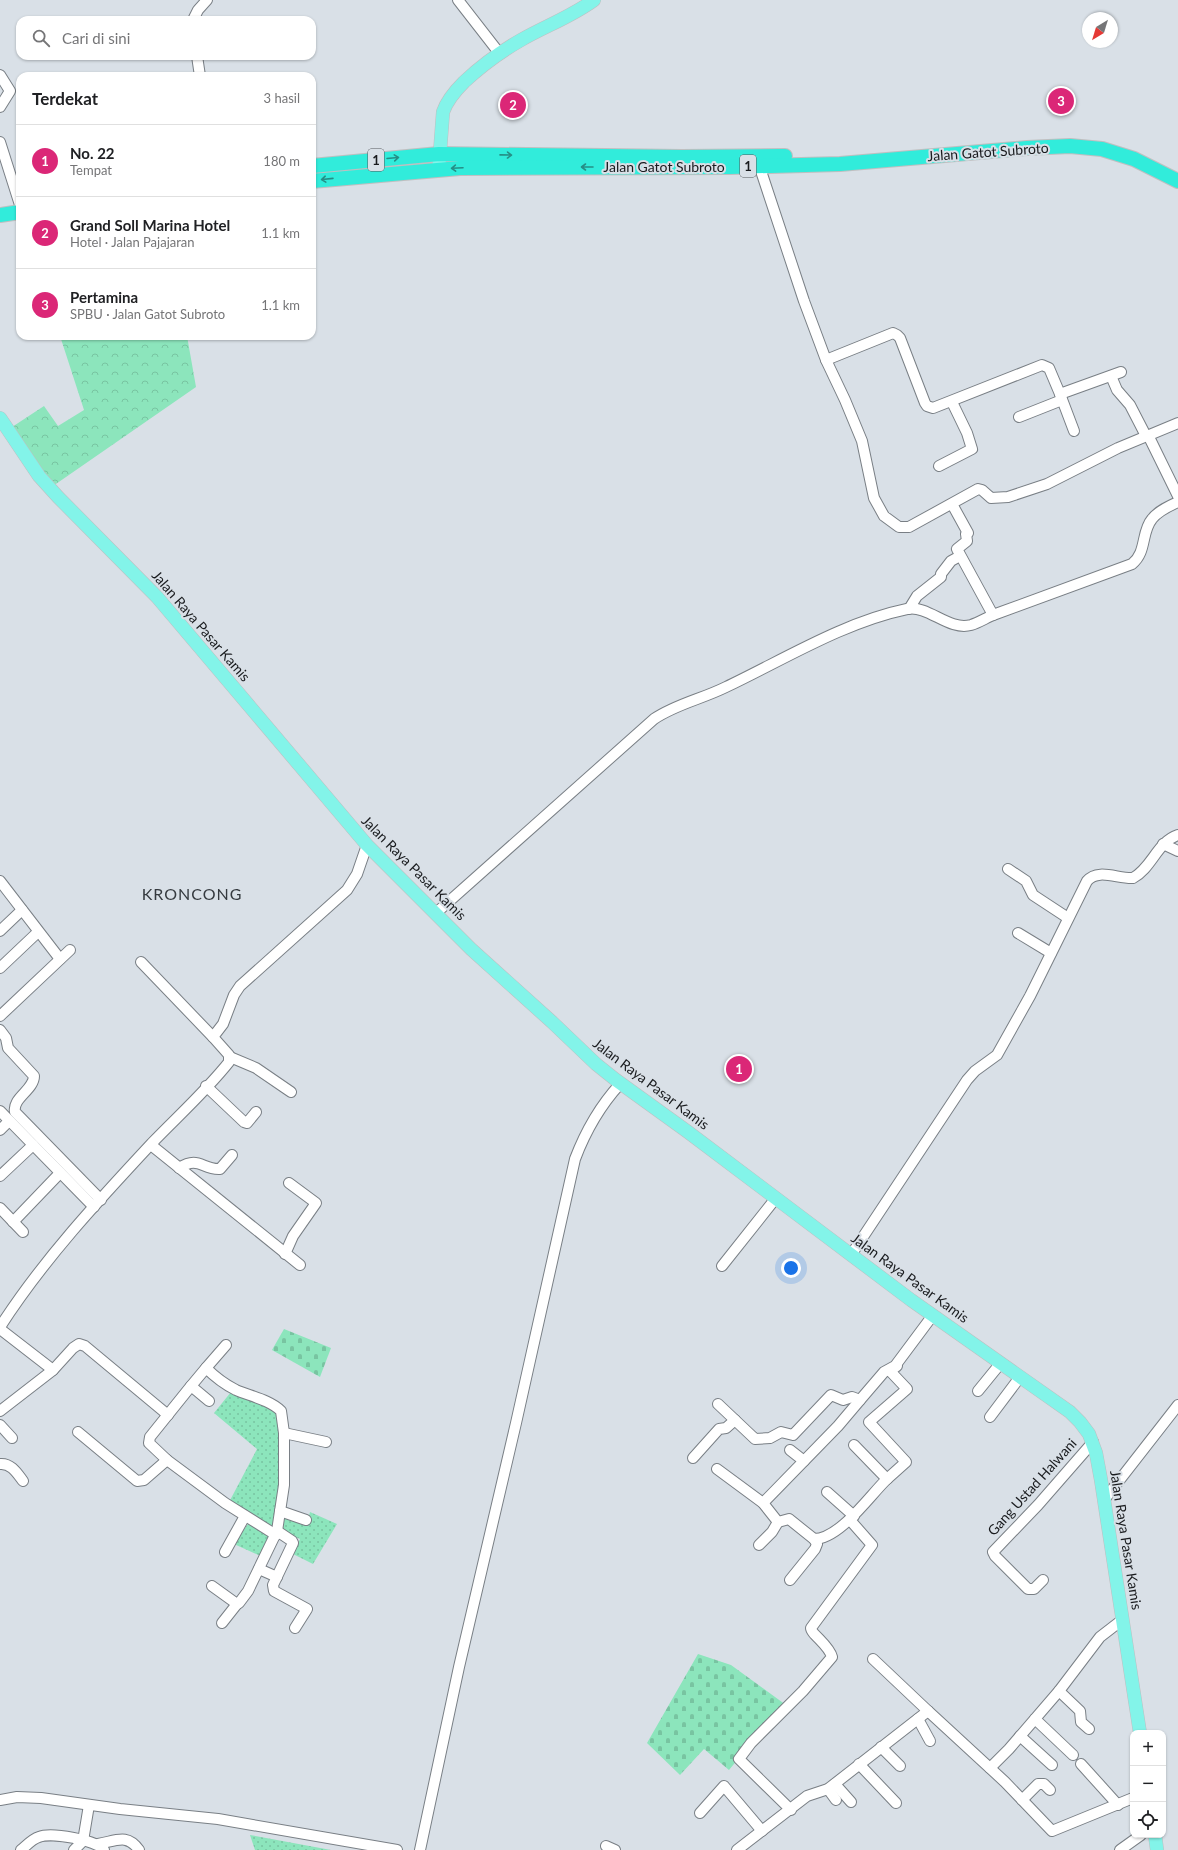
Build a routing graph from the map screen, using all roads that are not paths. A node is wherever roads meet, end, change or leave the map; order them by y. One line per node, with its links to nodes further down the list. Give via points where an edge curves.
1 (208, 0): 4 (street)
2 (458, 0): 5 (street)
3 (594, 0): 5 (main road)
4 (195, 16)
5 (500, 54): 12 (main road, via 473,74 445,104 441,118)
6 (198, 60): 7 (street)
7 (199, 72)
8 (0, 75): 9 (street, via 10,91)
9 (0, 107)
10 (0, 142): 19 (street)
11 (1013, 144): 13 (highway, Jalan Gatot Subroto / 1, via 875,156 840,164); 16 (highway, Jalan Gatot Subroto / 1, via 1068,139 1106,142 1138,152); 18 (highway, Jalan Gatot Subroto / 1, via 1102,149 1134,159)
12 (440, 154): 13 (highway, Jalan Gatot Subroto / 1, one-way to 13); 14 (highway, Jalan Gatot Subroto / 1, one-way to 12); 15 (main road)
13 (759, 160): 15 (highway, Jalan Gatot Subroto / 1, one-way to 15, via 722,167 571,166); 24 (street, via 804,301)
14 (316, 166)
15 (439, 169): 17 (highway, Jalan Gatot Subroto / 1, one-way to 17)
16 (1178, 170)
17 (316, 181)
18 (1178, 181)
19 (16, 193)
20 (0, 206): 21 (highway)
21 (16, 206)
22 (16, 208): 23 (highway)
23 (0, 215)
24 (826, 360): 28 (street, via 894,333 900,338 926,405 936,408); 37 (street, via 862,441 874,498 884,516 898,527 909,527)
25 (1121, 372): 26 (street)
26 (1110, 376): 27 (street); 33 (street)
27 (1061, 397): 28 (street, via 1049,368 1044,365); 29 (street); 32 (street)
28 (952, 402): 34 (street, via 972,449)
29 (1019, 417)
30 (0, 418): 43 (main road, Jalan Raya Pasar Kamis, via 39,476 158,597)
31 (1178, 423): 33 (street)
32 (1074, 431)
33 (1147, 435): 35 (street); 37 (street, via 1047,484 1008,497 994,498 978,489)
34 (939, 466)
35 (1178, 496)
36 (1178, 502): 40 (street, via 1152,519 1143,547 1132,564)
37 (952, 504): 38 (street, via 968,533 967,541 957,549)
38 (960, 556): 39 (street, via 951,561 941,577 917,596); 40 (street)
39 (909, 609): 40 (street, via 924,611 964,626); 48 (street, via 893,612 832,635 724,688 664,712)
40 (993, 615)
41 (1178, 835): 42 (street)
42 (1163, 844): 44 (street); 49 (street, via 1144,869 1133,878 1099,874 1091,876)
43 (367, 845): 48 (main road, Jalan Raya Pasar Kamis); 60 (street, via 357,874 347,890 240,986 223,1024)
44 (1178, 851)
45 (1008, 869): 49 (street, via 1026,881 1033,895)
46 (0, 881): 47 (street)
47 (22, 910): 50 (street); 51 (street)
48 (436, 913): 62 (main road, Jalan Raya Pasar Kamis, via 471,949)
49 (1068, 918): 54 (street)
50 (0, 931)
51 (38, 932): 55 (street); 57 (street)
52 (1018, 933): 54 (street)
53 (70, 950): 55 (street)
54 (1051, 952): 82 (street, via 997,1055 967,1080)
55 (60, 959): 58 (street)
56 (141, 962): 60 (street)
57 (0, 968)
58 (0, 1016)
59 (0, 1030): 77 (street, via 6,1038 8,1048 34,1076 32,1084 16,1103 15,1112)
60 (213, 1037): 61 (street)
61 (230, 1057): 63 (street, via 228,1064); 64 (street, via 256,1068)
62 (620, 1084): 76 (main road, Jalan Raya Pasar Kamis); 175 (street, via 585,1132 575,1159)
63 (206, 1086): 66 (street, via 244,1122 247,1123); 70 (street)
64 (291, 1092)
65 (0, 1111): 67 (street)
66 (256, 1112)
67 (9, 1121): 68 (street); 69 (street)
68 (0, 1130)
69 (33, 1145): 73 (street); 74 (street)
70 (150, 1145): 72 (street); 77 (street)
71 (232, 1155): 72 (street, via 220,1169 196,1162)
72 (179, 1168): 81 (street)
73 (60, 1173): 77 (street); 79 (street)
74 (0, 1176)
75 (289, 1183): 81 (street, via 316,1203 293,1236)
76 (776, 1198): 82 (main road, Jalan Raya Pasar Kamis); 84 (street)
77 (98, 1203): 86 (street, via 31,1281)
78 (0, 1208): 79 (street)
79 (13, 1222): 80 (street)
80 (23, 1232)
81 (285, 1254): 83 (street)
82 (851, 1255): 85 (main road, Jalan Raya Pasar Kamis)
83 (300, 1265)
84 (722, 1266)
85 (934, 1316): 88 (main road, Jalan Raya Pasar Kamis); 94 (street, via 896,1366 884,1372); 115 (street, via 896,1367 890,1371 907,1389 869,1422 906,1462)
86 (0, 1328): 90 (street)
87 (226, 1345): 89 (street)
88 (1000, 1364): 91 (main road, Jalan Raya Pasar Kamis); 93 (street)
89 (206, 1368): 92 (street); 104 (street, via 218,1380 278,1408 282,1414)
90 (53, 1370): 98 (street); 99 (street, via 76,1345 82,1345)
91 (1020, 1378): 100 (street); 107 (main road, Jalan Raya Pasar Kamis, via 1080,1422)
92 (191, 1386): 95 (street); 99 (street)
93 (978, 1391)
94 (860, 1400): 101 (street, via 843,1400 831,1395 793,1435 781,1432 770,1438 755,1439); 112 (street)
95 (209, 1401)
96 (718, 1404): 101 (street)
97 (1178, 1405): 118 (street)
98 (0, 1411)
99 (168, 1415): 111 (street, via 149,1440)
100 (990, 1417)
101 (735, 1420): 110 (street, via 725,1428 719,1429)
102 (0, 1425): 105 (street)
103 (78, 1432): 111 (street, via 137,1481 144,1480)
104 (284, 1433): 106 (street); 120 (street, via 284,1485)
105 (12, 1438)
106 (326, 1442)
107 (1093, 1442): 118 (main road, Jalan Raya Pasar Kamis); 132 (street, Gang Ustad Halwani, via 993,1552 1028,1588 1034,1589)
108 (854, 1445): 115 (street)
109 (790, 1450): 112 (street)
110 (693, 1458)
111 (168, 1460): 121 (street)
112 (804, 1461): 119 (street)
113 (0, 1464): 116 (street, via 9,1465)
114 (717, 1469): 119 (street)
115 (887, 1479): 122 (street)
116 (23, 1481)
117 (827, 1492): 122 (street)
118 (1104, 1500): 135 (main road, Jalan Raya Pasar Kamis)
119 (762, 1503): 124 (street)
120 (280, 1511): 123 (street); 125 (street)
121 (245, 1516): 125 (street); 128 (street)
122 (852, 1518): 126 (street, via 826,1535); 164 (street, via 872,1545 811,1628 832,1655 830,1660 739,1759)
123 (306, 1520)
124 (778, 1522): 126 (street, via 789,1519); 127 (street)
125 (276, 1533): 129 (street); 130 (street, via 292,1540 293,1543)
126 (814, 1539): 131 (street, via 817,1544 815,1549)
127 (759, 1545)
128 (225, 1552)
129 (259, 1569): 130 (street); 134 (street, via 248,1591)
130 (277, 1577): 137 (street, via 274,1590 306,1608 306,1614)
131 (790, 1580)
132 (1043, 1580)
133 (212, 1586): 134 (street)
134 (237, 1604): 136 (street)
135 (1122, 1620): 139 (street, via 1100,1637); 144 (main road, Jalan Raya Pasar Kamis)
136 (222, 1622)
137 (295, 1628)
138 (873, 1659): 140 (street)
139 (1058, 1691): 142 (street); 143 (street, via 1080,1711 1081,1722)
140 (928, 1711): 141 (street); 153 (street)
141 (918, 1719): 146 (street); 147 (street)
142 (1035, 1719): 145 (street); 148 (street)
143 (1089, 1729)
144 (1140, 1730)
145 (1020, 1736): 151 (street); 153 (street)
146 (930, 1741)
147 (881, 1747): 149 (street); 152 (street)
148 (1073, 1755)
149 (859, 1764): 154 (street); 161 (street)
150 (1081, 1764): 163 (street)
151 (1052, 1765)
152 (900, 1766)
153 (990, 1768): 159 (street)
154 (831, 1786): 158 (street); 160 (street); 164 (street, via 807,1796)
155 (1050, 1790): 159 (street, via 1044,1784 1038,1784)
156 (1130, 1799): 163 (street)
157 (0, 1800): 162 (street, via 29,1797)
158 (836, 1800)
159 (1022, 1800): 163 (street, via 1052,1831)
160 (851, 1802)
161 (896, 1803)
162 (89, 1805): 169 (street); 174 (street, via 218,1819)
163 (1118, 1805)
164 (791, 1810): 166 (street)
165 (700, 1813): 166 (street, via 724,1786)
166 (762, 1831): 176 (street)
167 (1137, 1838): 177 (street)
168 (1155, 1838): 178 (main road)
169 (83, 1841): 170 (street); 171 (street, via 44,1835 34,1839); 172 (street)
170 (101, 1847): 173 (street, via 126,1839 134,1842)
171 (21, 1850)
172 (74, 1850)
173 (139, 1850)
174 (398, 1850)
175 (420, 1850)
176 (738, 1850)
177 (1120, 1850)
178 (1157, 1850)

